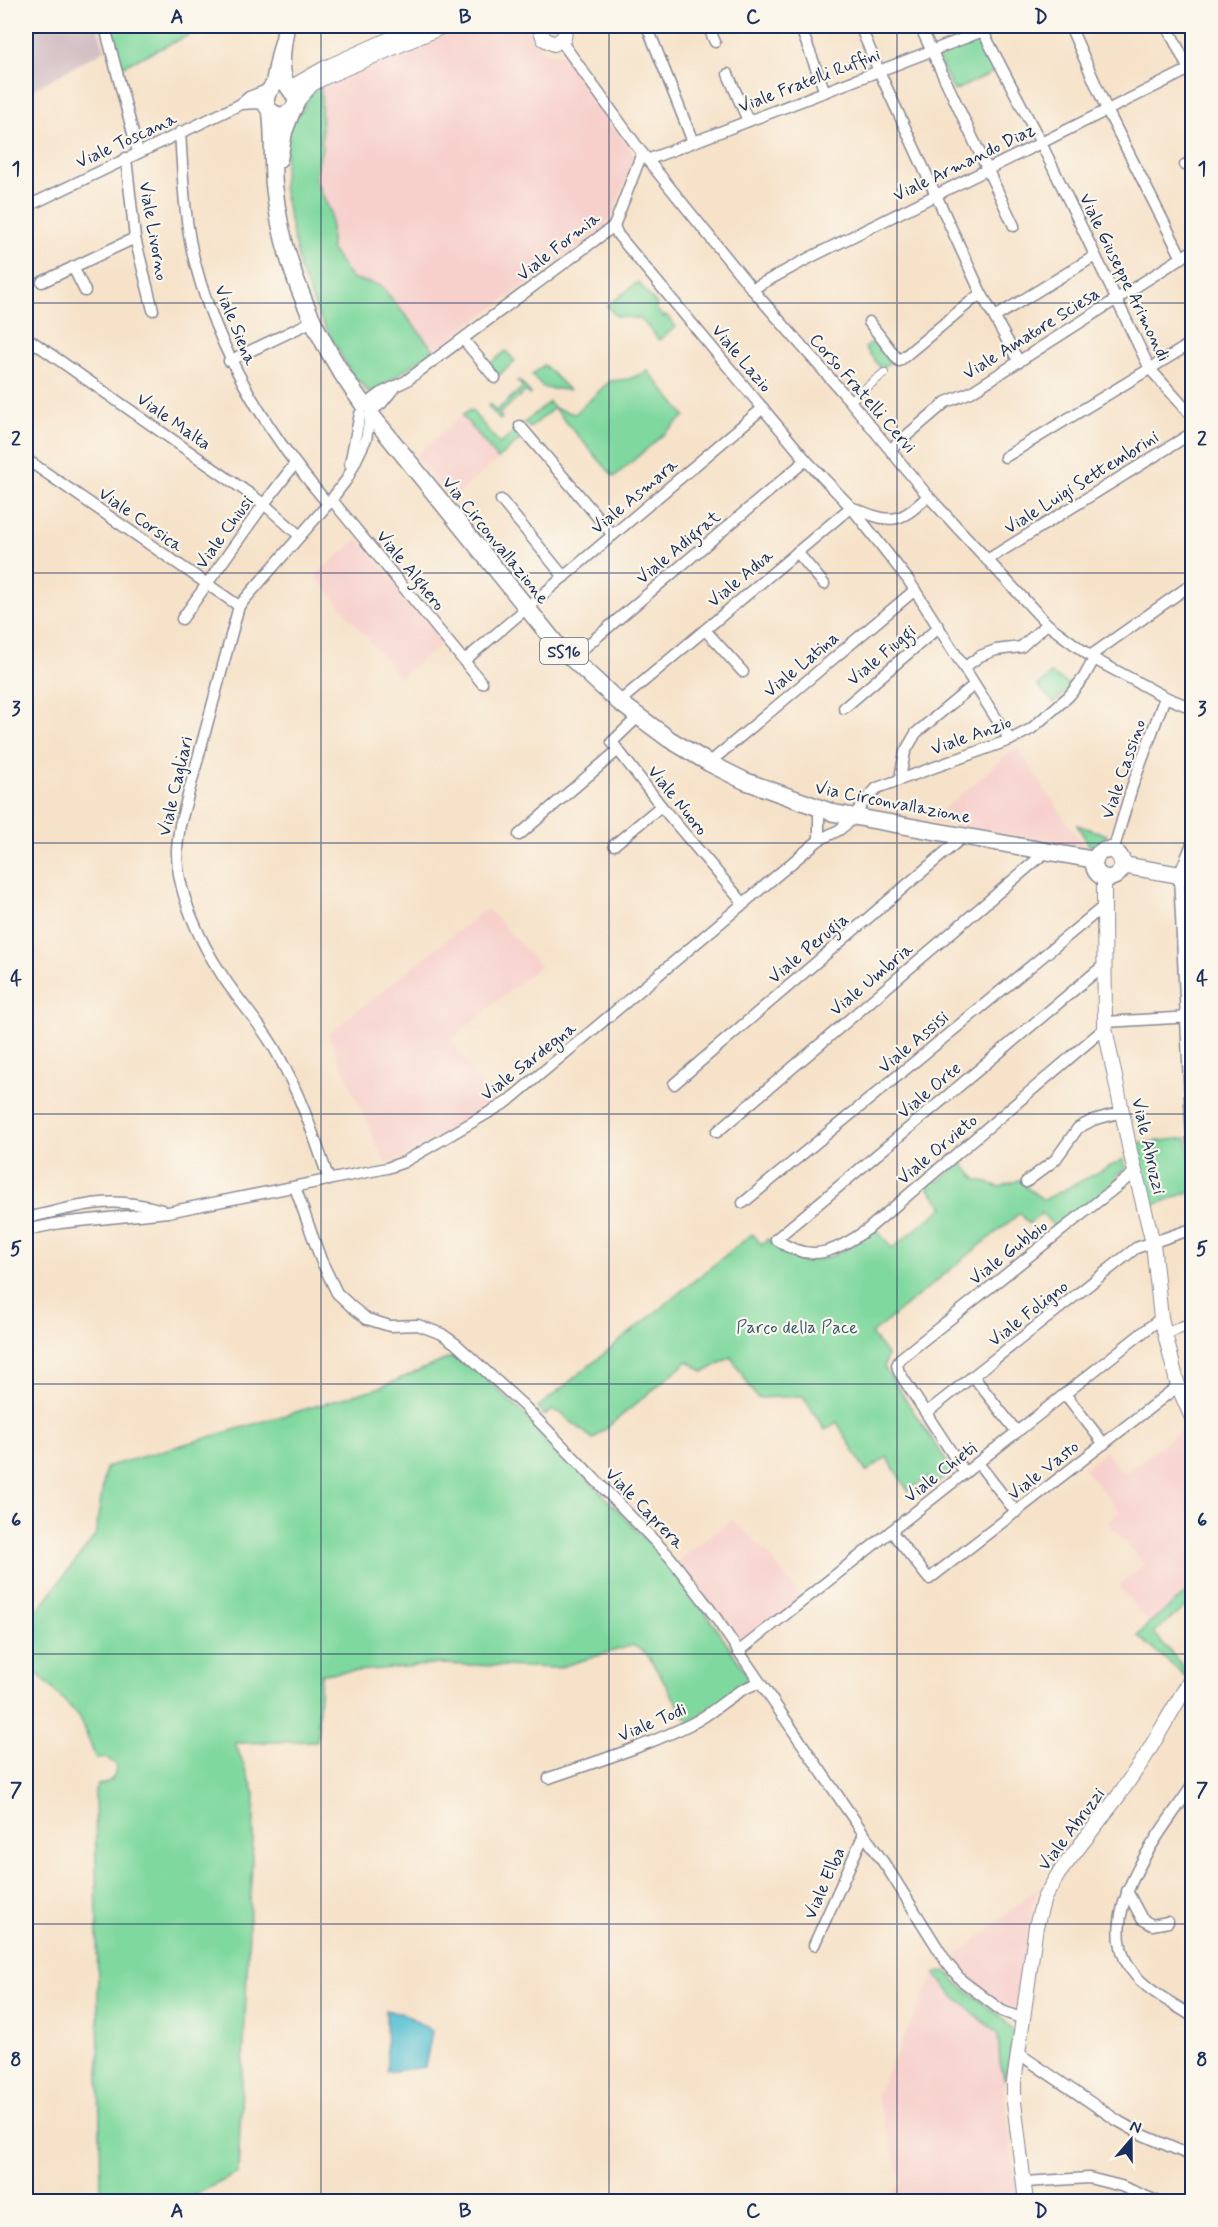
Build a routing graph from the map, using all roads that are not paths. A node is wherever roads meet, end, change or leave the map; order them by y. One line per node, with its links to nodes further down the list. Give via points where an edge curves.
1 (106, 26): 30 (street)
2 (419, 26): 22 (street, via 336,63)
3 (444, 26): 22 (street, via 325,77)
4 (543, 26): 13 (street, via 546,42 554,44)
5 (647, 26): 28 (street)
6 (708, 26): 15 (street)
7 (800, 26): 21 (street)
8 (860, 26): 18 (street)
9 (920, 26): 16 (street)
10 (1070, 26): 25 (street)
11 (1167, 26): 17 (street)
12 (982, 28): 16 (street, Viale Fratelli Ruffini); 29 (street, Viale Giuseppe Arimondi)
13 (564, 30): 31 (street, Corso Fratelli Cervi)
14 (285, 32): 20 (main road, Via Circonvallazione / SS16); 22 (main road, Via Circonvallazione / SS16, via 284,79)
15 (715, 42)
16 (931, 51): 18 (street, Viale Fratelli Ruffini); 33 (street)
17 (1191, 69): 25 (street, Viale Armando Diaz)
18 (879, 71): 21 (street, Viale Fratelli Ruffini); 35 (street)
19 (728, 74): 26 (street)
20 (272, 88): 22 (main road, via 283,85); 23 (street, Viale Toscana); 24 (main road, Via Circonvallazione / SS16, via 266,98)
21 (825, 92): 26 (street, Viale Fratelli Ruffini)
22 (293, 100): 24 (main road, via 282,116); 34 (main road, Via Circonvallazione / SS16)
23 (241, 104): 24 (street, Viale Toscana, via 258,103); 27 (street, Viale Toscana)
24 (269, 109): 34 (main road, Via Circonvallazione / SS16)
25 (1107, 110): 29 (street, Viale Armando Diaz); 42 (street)
26 (748, 121): 28 (street, Viale Fratelli Ruffini)
27 (180, 132): 30 (street, Viale Toscana); 56 (street, Viale Siena, via 195,263)
28 (693, 142): 31 (street, Viale Fratelli Ruffini)
29 (1041, 143): 33 (street, Viale Armando Diaz); 41 (street, Viale Giuseppe Arimondi)
30 (138, 152): 32 (street, Viale Toscana)
31 (644, 157): 37 (street, Viale Formia); 45 (street, Corso Fratelli Cervi)
32 (126, 158): 36 (street, Viale Toscana); 39 (street, Viale Livorno)
33 (989, 169): 35 (street, Viale Armando Diaz); 38 (street)
34 (274, 186): 51 (main road, Via Circonvallazione / SS16, via 286,247)
35 (936, 195): 45 (street, Viale Armando Diaz); 47 (street)
36 (26, 207)
37 (614, 226): 54 (street, Viale Formia); 62 (street, Viale Lazio)
38 (1014, 226)
39 (135, 238): 43 (street); 49 (street, Viale Livorno)
40 (1192, 251): 42 (street, Viale Amatore Sciesa)
41 (1095, 256): 48 (street, Viale Giuseppe Arimondi); 50 (street)
42 (1182, 258): 48 (street, Viale Amatore Sciesa)
43 (74, 267): 44 (street); 46 (street)
44 (42, 282)
45 (752, 289): 61 (street, Corso Fratelli Cervi)
46 (85, 291)
47 (981, 293): 50 (street); 52 (street, via 899,361)
48 (1116, 300): 57 (street, Viale Amatore Sciesa); 58 (street, Viale Giuseppe Arimondi)
49 (153, 310)
50 (995, 317): 57 (street)
51 (313, 321): 56 (street); 63 (main road, Via Circonvallazione / SS16, via 333,360)
52 (869, 322)
53 (26, 337): 75 (street, Viale Malta)
54 (463, 339): 60 (street); 63 (street, Viale Formia)
55 (1192, 344): 58 (street)
56 (230, 361): 71 (street, Viale Siena)
57 (1019, 362): 67 (street, Viale Amatore Sciesa, via 971,392 946,402)
58 (1150, 369): 64 (street, Viale Giuseppe Arimondi); 68 (street)
59 (884, 373): 61 (street)
60 (495, 378)
61 (850, 401): 67 (street, Corso Fratelli Cervi)
62 (763, 408): 70 (street, Viale Lazio); 77 (street, Viale Asmara)
63 (368, 411): 74 (street, Viale Cagliari, via 347,479); 87 (main road, Via Circonvallazione / SS16)
64 (1192, 416)
65 (520, 426): 77 (street)
66 (1192, 433): 80 (street, Viale Luigi Settembrini)
67 (891, 449): 72 (street, Corso Fratelli Cervi)
68 (1005, 457)
69 (26, 459): 82 (street, Viale Corsica)
70 (806, 459): 76 (street, Viale Lazio); 93 (street, Viale Adigrat)
71 (294, 465): 74 (street, Viale Siena); 75 (street, Viale Chiusi)
72 (928, 496): 76 (street, Viale Lazio, via 912,512 889,520); 80 (street, Corso Fratelli Cervi)
73 (501, 500): 81 (street)
74 (330, 502): 78 (street, Viale Cagliari); 94 (street, Viale Alghero)
75 (264, 504): 78 (street, Viale Malta); 82 (street, Viale Chiusi)
76 (851, 507): 79 (street, Viale Adua); 85 (street, Viale Lazio)
77 (613, 535): 81 (street, Viale Asmara)
78 (300, 536): 86 (street, Viale Cagliari)
79 (797, 552): 83 (street, Viale Adua); 91 (street, Viale Adua)
80 (987, 560): 89 (street, Corso Fratelli Cervi)
81 (564, 577): 87 (street, Viale Asmara)
82 (206, 584): 86 (street, Viale Corsica); 88 (street, Viale Chiusi)
83 (824, 584)
84 (1192, 584): 92 (street)
85 (915, 591): 90 (street, Viale Lazio); 106 (street, Viale Latina)
86 (238, 606): 131 (street, Viale Cagliari, via 180,825 177,851 181,885 212,959 276,1050 292,1080)
87 (527, 609): 93 (main road, Via Circonvallazione / SS16); 94 (street)
88 (182, 619)
89 (1047, 624): 92 (street, Corso Fratelli Cervi); 95 (street, via 1022,647 996,650)
90 (939, 627): 95 (street, Viale Lazio); 101 (street, Viale Fiuggi)
91 (705, 630): 96 (street, Viale Adua); 100 (street, Viale Adua)
92 (1092, 657): 99 (street, Corso Fratelli Cervi); 104 (street, Viale Anzio, via 1084,677 1069,696 1032,729)
93 (571, 659): 100 (main road, Via Circonvallazione / SS16)
94 (464, 661): 97 (street, Viale Alghero)
95 (965, 667): 98 (street, Viale Lazio)
96 (742, 672)
97 (482, 683)
98 (974, 685): 104 (street, Viale Lazio); 107 (street, via 916,733 905,752)
99 (1165, 698): 102 (street, Corso Fratelli Cervi); 117 (street, Viale Cassino, via 1132,787)
100 (619, 702): 103 (main road, Via Circonvallazione / SS16)
101 (844, 708)
102 (1192, 708)
103 (638, 717): 105 (street, via 612,742); 106 (main road, Via Circonvallazione / SS16)
104 (1010, 740): 107 (street, Viale Anzio)
105 (617, 751): 108 (street, Viale Nuoro); 111 (street)
106 (709, 763): 109 (main road, Via Circonvallazione / SS16)
107 (900, 778): 110 (street, Viale Anzio, via 877,788)
108 (661, 806): 115 (street); 121 (street, Viale Nuoro)
109 (819, 809): 110 (main road, Via Circonvallazione / SS16); 113 (street)
110 (854, 818): 112 (main road, Via Circonvallazione / SS16); 113 (street, Viale Sardegna)
111 (519, 835)
112 (964, 836): 116 (main road, Via Circonvallazione / SS16); 126 (street, Viale Perugia)
113 (819, 840): 121 (street, Viale Sardegna)
114 (1192, 844): 119 (street)
115 (614, 845)
116 (1047, 851): 118 (main road, Via Circonvallazione / SS16); 128 (street, Viale Umbria)
117 (1118, 858): 118 (main road, via 1109,850); 119 (main road); 120 (main road, via 1115,876)
118 (1095, 860): 120 (main road, via 1098,873)
119 (1186, 876): 124 (street)
120 (1107, 877): 122 (street, Viale Abruzzi)
121 (744, 904): 131 (street, Viale Sardegna, via 507,1102 404,1162)
122 (1104, 906): 123 (street, Viale Abruzzi); 134 (street, Viale Assisi)
123 (1104, 966): 125 (street, Viale Abruzzi); 139 (street, Viale Orte)
124 (1189, 1017): 125 (street); 129 (street)
125 (1105, 1025): 127 (street, Viale Abruzzi); 139 (street, Viale Orvieto, via 849,1242 821,1253 805,1254 790,1250)
126 (674, 1084)
127 (1122, 1112): 130 (street, Viale Abruzzi); 132 (street, via 1078,1128 1055,1160)
128 (717, 1132)
129 (1192, 1143)
130 (1135, 1172): 140 (street, Viale Abruzzi); 148 (street, Viale Gubbio, via 901,1358 898,1372)
131 (329, 1180): 133 (street, Viale Sardegna)
132 (1026, 1182)
133 (295, 1187): 135 (street, Viale Sardegna); 156 (street, Viale Caprera, via 321,1260 338,1293 367,1319 390,1326 418,1325 456,1344 524,1406 669,1556)
134 (743, 1203)
135 (168, 1212): 136 (street, Viale Sardegna, via 123,1202 99,1202); 138 (street, Viale Sardegna)
136 (26, 1218)
137 (1192, 1229): 140 (street, Viale Foligno)
138 (26, 1230)
139 (776, 1239)
140 (1153, 1243): 141 (street, Viale Abruzzi); 144 (street, Viale Foligno, via 1136,1248)
141 (1161, 1318): 143 (street, Viale Abruzzi); 146 (street, Viale Chieti)
142 (1192, 1323): 143 (street)
143 (1165, 1334): 145 (street, Viale Abruzzi)
144 (973, 1376): 148 (street, Viale Foligno); 150 (street)
145 (1178, 1386): 147 (street, Viale Abruzzi); 151 (street, Viale Vasto)
146 (1065, 1394): 150 (street, Viale Chieti); 151 (street)
147 (1189, 1402): 149 (street, Viale Abruzzi)
148 (926, 1413): 153 (street)
149 (1192, 1418)
150 (1017, 1432): 152 (street, Viale Chieti)
151 (1104, 1444): 154 (street, Viale Vasto)
152 (978, 1463): 153 (street, Viale Chieti); 154 (street)
153 (965, 1473): 155 (street, Viale Chieti)
154 (1016, 1512): 155 (street, Viale Vasto, via 929,1579)
155 (891, 1532): 156 (street, Viale Chieti)
156 (738, 1652): 158 (street, Viale Caprera)
157 (1192, 1677): 166 (street, Viale Abruzzi, via 1138,1767 1044,1898 1036,1926)
158 (760, 1683): 159 (street, Viale Todi, via 745,1686 696,1722 654,1741); 161 (street, Viale Caprera)
159 (549, 1778)
160 (1192, 1786): 162 (street, via 1151,1846)
161 (864, 1834): 164 (street, Viale Elba); 166 (street, Viale Caprera, via 961,1980 1002,2011)
162 (1127, 1891): 163 (street, via 1142,1919 1152,1925); 165 (street, via 1119,1927 1126,1961 1148,1988)
163 (1168, 1922)
164 (814, 1945)
165 (1192, 2016)
166 (1023, 2019): 167 (street, Viale Abruzzi)
167 (1018, 2053): 168 (street, via 1118,2121); 169 (street, Viale Abruzzi, via 1014,2102)
168 (1192, 2157)
169 (1025, 2182): 170 (street, Viale Abruzzi); 171 (street, via 1089,2178)
170 (1026, 2202)
171 (1159, 2202)

